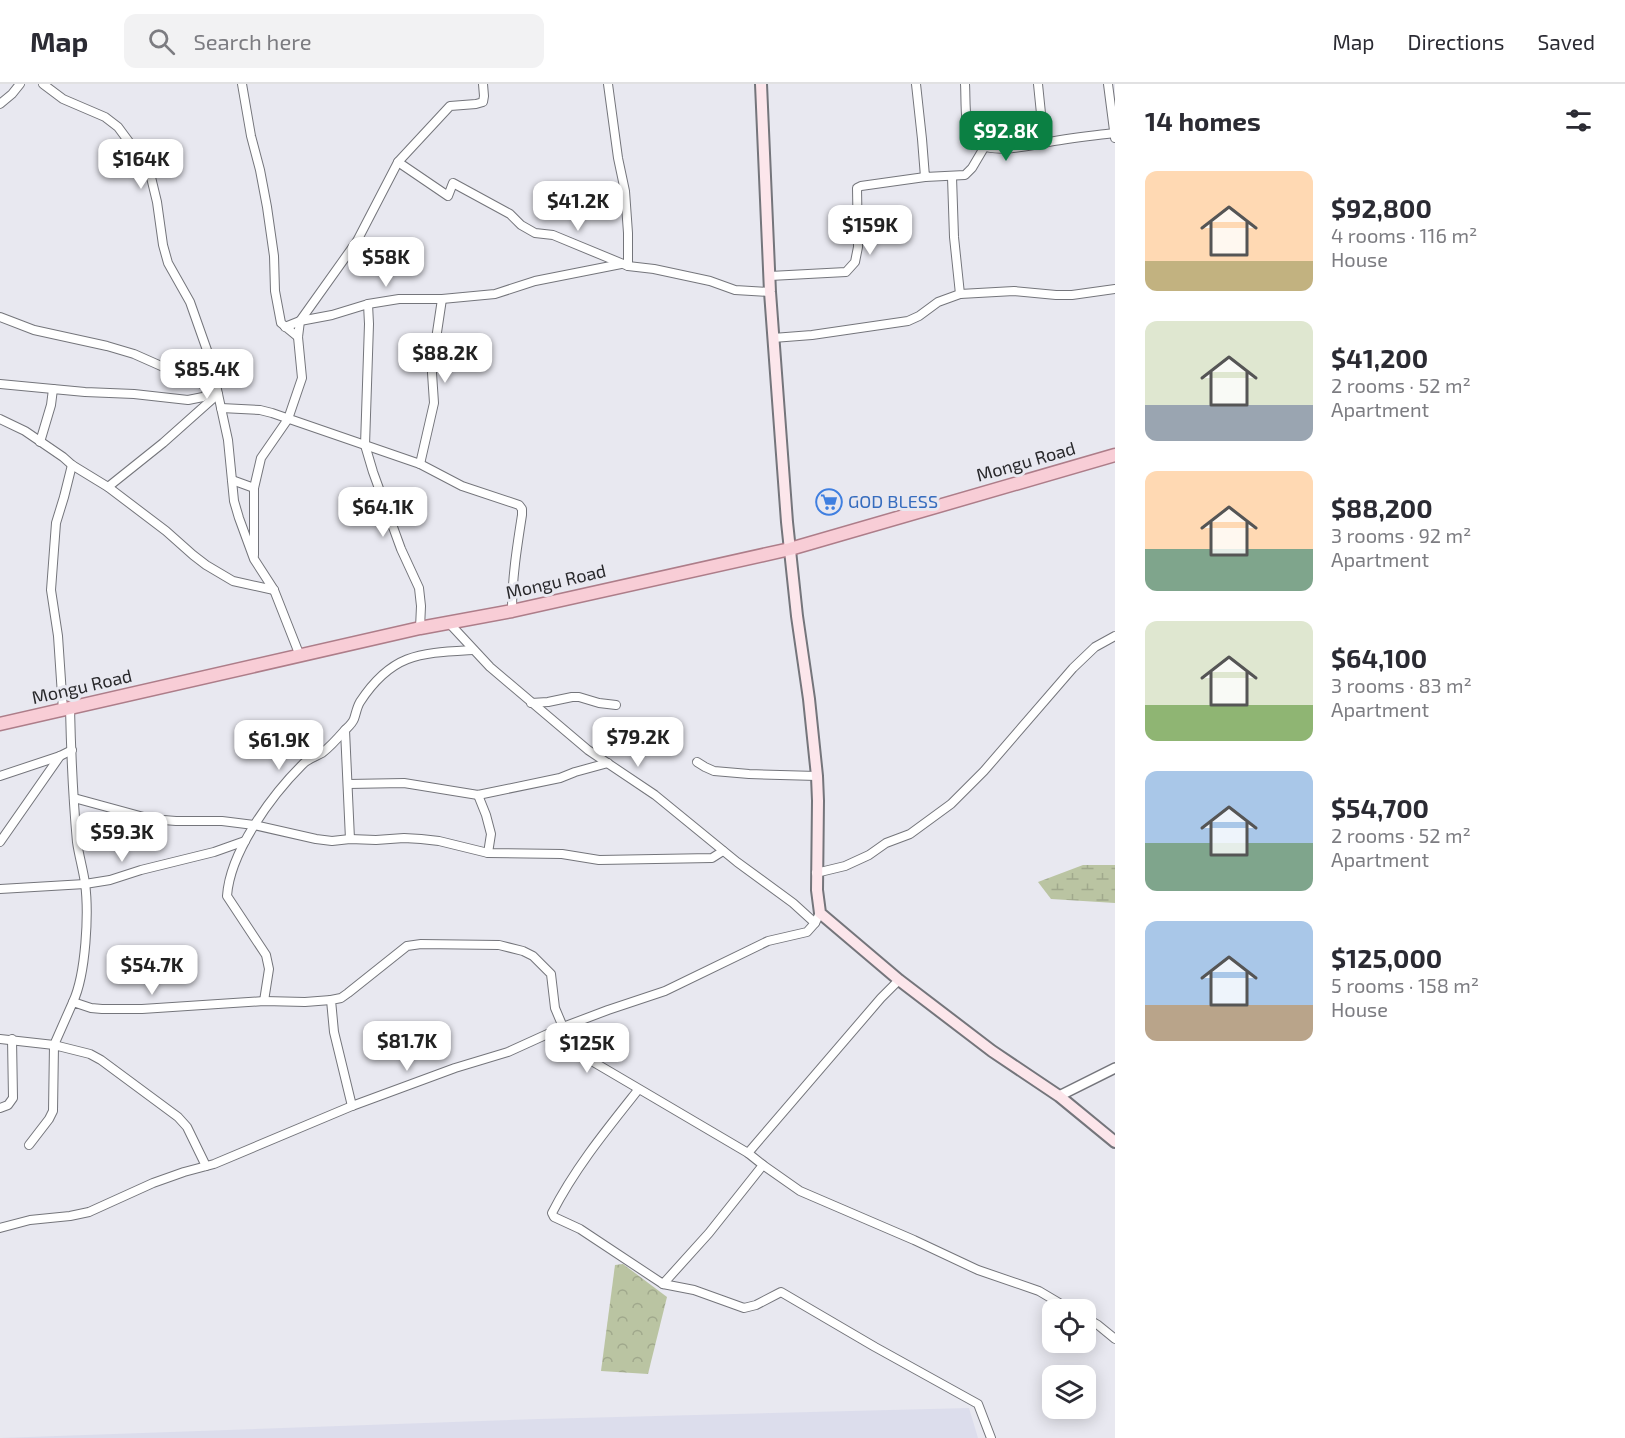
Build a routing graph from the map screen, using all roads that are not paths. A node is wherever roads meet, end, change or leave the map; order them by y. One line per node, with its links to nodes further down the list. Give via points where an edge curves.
1 (20, 84): 11 (street)
2 (43, 84): 32 (street, via 63,99 105,117 118,127 149,170 168,263 190,302)
3 (242, 84): 27 (street, via 267,207 275,291)
4 (483, 84): 15 (street, via 483,102 450,106)
5 (608, 84): 18 (street, via 625,190)
6 (761, 84): 19 (main road)
7 (916, 84): 16 (street)
8 (965, 84): 14 (street, via 970,138)
9 (1038, 84): 13 (street)
10 (1108, 84): 12 (street)
11 (0, 104)
12 (1114, 135): 13 (street)
13 (1044, 143): 14 (street, via 1018,149)
14 (985, 146): 17 (street, via 968,173)
15 (398, 162): 18 (street, via 448,196 453,183 534,232 553,235); 26 (street, via 357,241)
16 (925, 177): 17 (street); 19 (street, via 857,188 858,247 855,262 846,272)
17 (952, 177): 22 (street)
18 (625, 265): 21 (street, via 710,281 735,290); 23 (street, via 535,281 495,294)
19 (770, 276): 21 (main road)
20 (1115, 289): 22 (street, via 1072,295 1014,291)
21 (770, 292): 29 (main road)
22 (960, 294): 29 (street, via 938,302 908,321)
23 (442, 299): 24 (street); 39 (street, via 433,358 434,403)
24 (368, 304): 26 (street); 37 (street)
25 (0, 317): 32 (street, via 34,330 134,354)
26 (300, 321): 27 (street); 28 (street)
27 (285, 327): 28 (street)
28 (298, 337): 35 (street, via 302,378)
29 (773, 338): 44 (main road)
30 (0, 384): 31 (street)
31 (53, 389): 32 (street, via 188,400); 36 (street)
32 (216, 390): 33 (street); 42 (street, via 155,450)
33 (221, 408): 35 (street, via 260,410); 41 (street)
34 (0, 419): 36 (street)
35 (288, 419): 37 (street); 43 (street, via 261,458)
36 (40, 442): 40 (street)
37 (366, 445): 39 (street); 49 (street, via 400,549 419,588)
38 (1115, 455): 44 (main road, Mongu Road)
39 (420, 464): 47 (street, via 462,486 522,509)
40 (72, 465): 42 (street); 55 (street, via 56,523 51,590)
41 (232, 480): 43 (street); 45 (street, via 234,501)
42 (108, 487): 46 (street, via 206,565 233,581)
43 (254, 488): 45 (street)
44 (790, 549): 47 (main road, Mongu Road); 63 (main road)
45 (254, 559): 46 (street)
46 (274, 590): 52 (street)
47 (512, 611): 48 (main road, Mongu Road)
48 (449, 623): 49 (main road, Mongu Road); 51 (street)
49 (420, 628): 52 (main road, Mongu Road)
50 (1115, 636): 73 (street, via 1095,647 1073,668 951,804 910,834 869,855)
51 (473, 650): 53 (street); 57 (street, via 424,654 396,664 362,699)
52 (300, 656): 55 (main road, Mongu Road)
53 (531, 703): 54 (street, via 572,697); 61 (street)
54 (616, 705)
55 (67, 709): 56 (main road, Mongu Road); 58 (street)
56 (0, 724)
57 (345, 730): 64 (street); 67 (street, via 322,753 304,762)
58 (72, 750): 59 (street); 66 (street)
59 (60, 756): 62 (street); 70 (street)
60 (697, 762): 63 (street, via 714,771)
61 (608, 763): 65 (street, via 560,778); 71 (street, via 655,795)
62 (0, 776)
63 (817, 776): 73 (main road)
64 (348, 784): 65 (street, via 404,783); 68 (street)
65 (478, 795): 72 (street, via 490,834)
66 (74, 798): 67 (street, via 151,819); 74 (street)
67 (254, 825): 68 (street, via 316,839); 69 (street)
68 (350, 839): 72 (street, via 421,839)
69 (244, 841): 74 (street); 79 (street, via 230,875 227,896 266,955 269,969)
70 (0, 842)
71 (723, 851): 72 (street, via 712,858 618,860); 76 (street)
72 (488, 853)
73 (816, 873): 76 (main road)
74 (85, 884): 75 (street); 80 (street, via 87,914 81,980)
75 (0, 889)
76 (818, 918): 77 (main road); 81 (street, via 807,932 768,941 665,991)
77 (899, 980): 87 (main road); 92 (street)
78 (331, 1000): 79 (street); 81 (street, via 341,998 407,946 499,945 523,951 550,974 555,1008); 88 (street, via 334,1032)
79 (264, 1001): 80 (street, via 122,1009 91,1008)
80 (74, 1002): 84 (street)
81 (563, 1027): 86 (street, via 590,1060); 88 (street, via 508,1052)
82 (0, 1038): 83 (street)
83 (12, 1039): 84 (street); 89 (street, via 13,1098 8,1106)
84 (54, 1045): 91 (street, via 53,1111); 94 (street, via 101,1060 178,1117)
85 (1115, 1068): 87 (street)
86 (638, 1090): 92 (street); 96 (street, via 586,1157 552,1213)
87 (1059, 1096): 90 (main road)
88 (352, 1106): 94 (street)
89 (0, 1108)
90 (1115, 1142)
91 (29, 1144)
92 (748, 1153): 93 (street)
93 (764, 1165): 96 (street); 97 (street, via 800,1191)
94 (206, 1166): 95 (street, via 153,1183 81,1214)
95 (0, 1228)
96 (663, 1284): 100 (street, via 694,1290 744,1308 782,1292 978,1404)
97 (1052, 1299)
98 (1096, 1324): 99 (street)
99 (1115, 1339)
100 (991, 1438)

